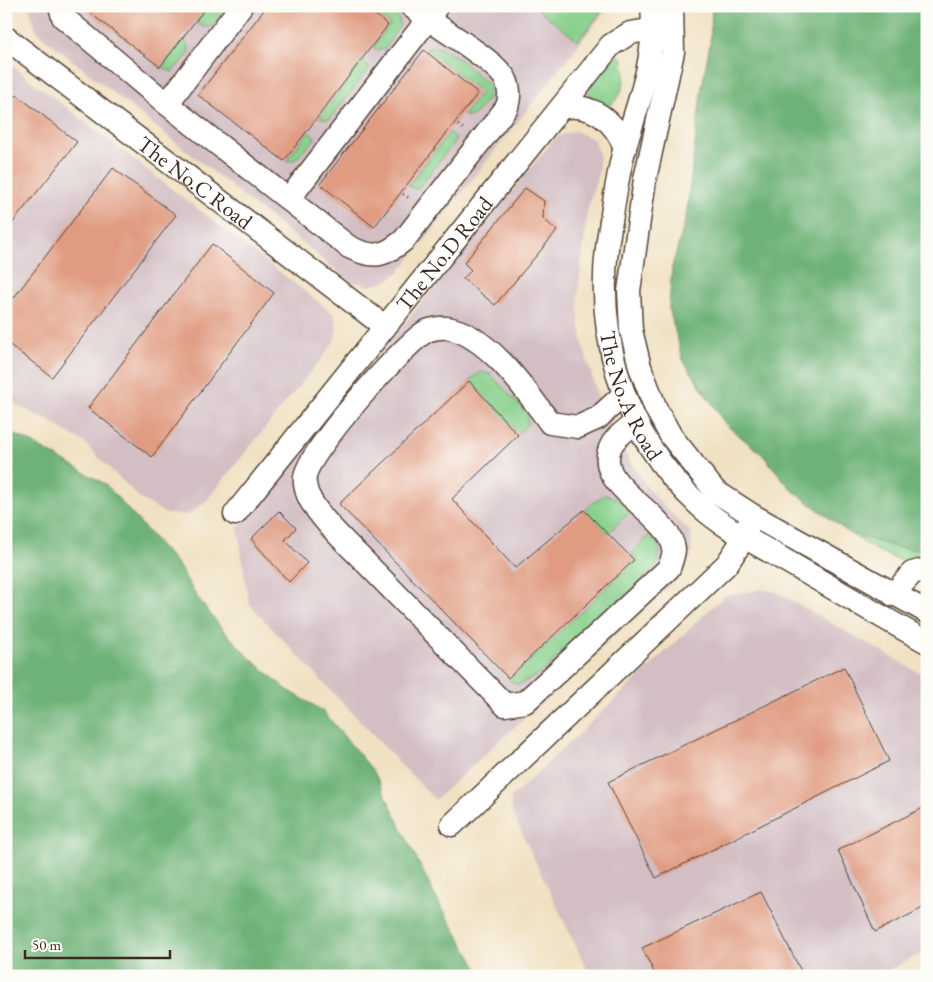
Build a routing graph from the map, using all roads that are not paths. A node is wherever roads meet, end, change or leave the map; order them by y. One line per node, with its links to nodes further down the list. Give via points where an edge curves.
1 (60, 6): 6 (street, via 63,17)
2 (241, 6): 6 (street)
3 (425, 11): 9 (street); 9 (street, via 505,78 510,94 507,107 404,240 388,253 364,254 349,247)
4 (662, 17): 7 (street, The No.D Road, via 611,45); 8 (street, The No.A Road); 14 (street, The No.A Road, via 673,52 645,179 629,291 631,330 640,367 656,409 671,436 715,491)
5 (6, 38): 10 (street, The No.C Road)
6 (167, 104): 9 (street)
7 (561, 108): 8 (street, via 580,107 603,118 620,134); 10 (street, The No.D Road)
8 (625, 149): 11 (street, The No.A Road, via 609,233 604,293 606,324)
9 (289, 199)
10 (384, 326): 13 (street, The No.D Road)
11 (623, 395): 12 (street, The No.A Road); 12 (street, via 598,418 578,427 550,423 494,355 466,334 446,328 427,330 409,343 362,394 311,461 305,477 308,495 351,547 505,705 525,702 669,568 674,551 670,535 615,481 608,464 610,446)
12 (636, 422): 15 (street, The No.A Road, via 665,467 684,489 701,507)
13 (234, 514)
14 (752, 515): 15 (street); 17 (street, The No.A Road)
15 (744, 538): 19 (street, The No.A Road); 20 (street, via 727,564)
16 (927, 569): 17 (street, via 912,573)
17 (893, 595): 18 (street, The No.A Road)
18 (927, 612)
19 (927, 642)
20 (452, 826)

